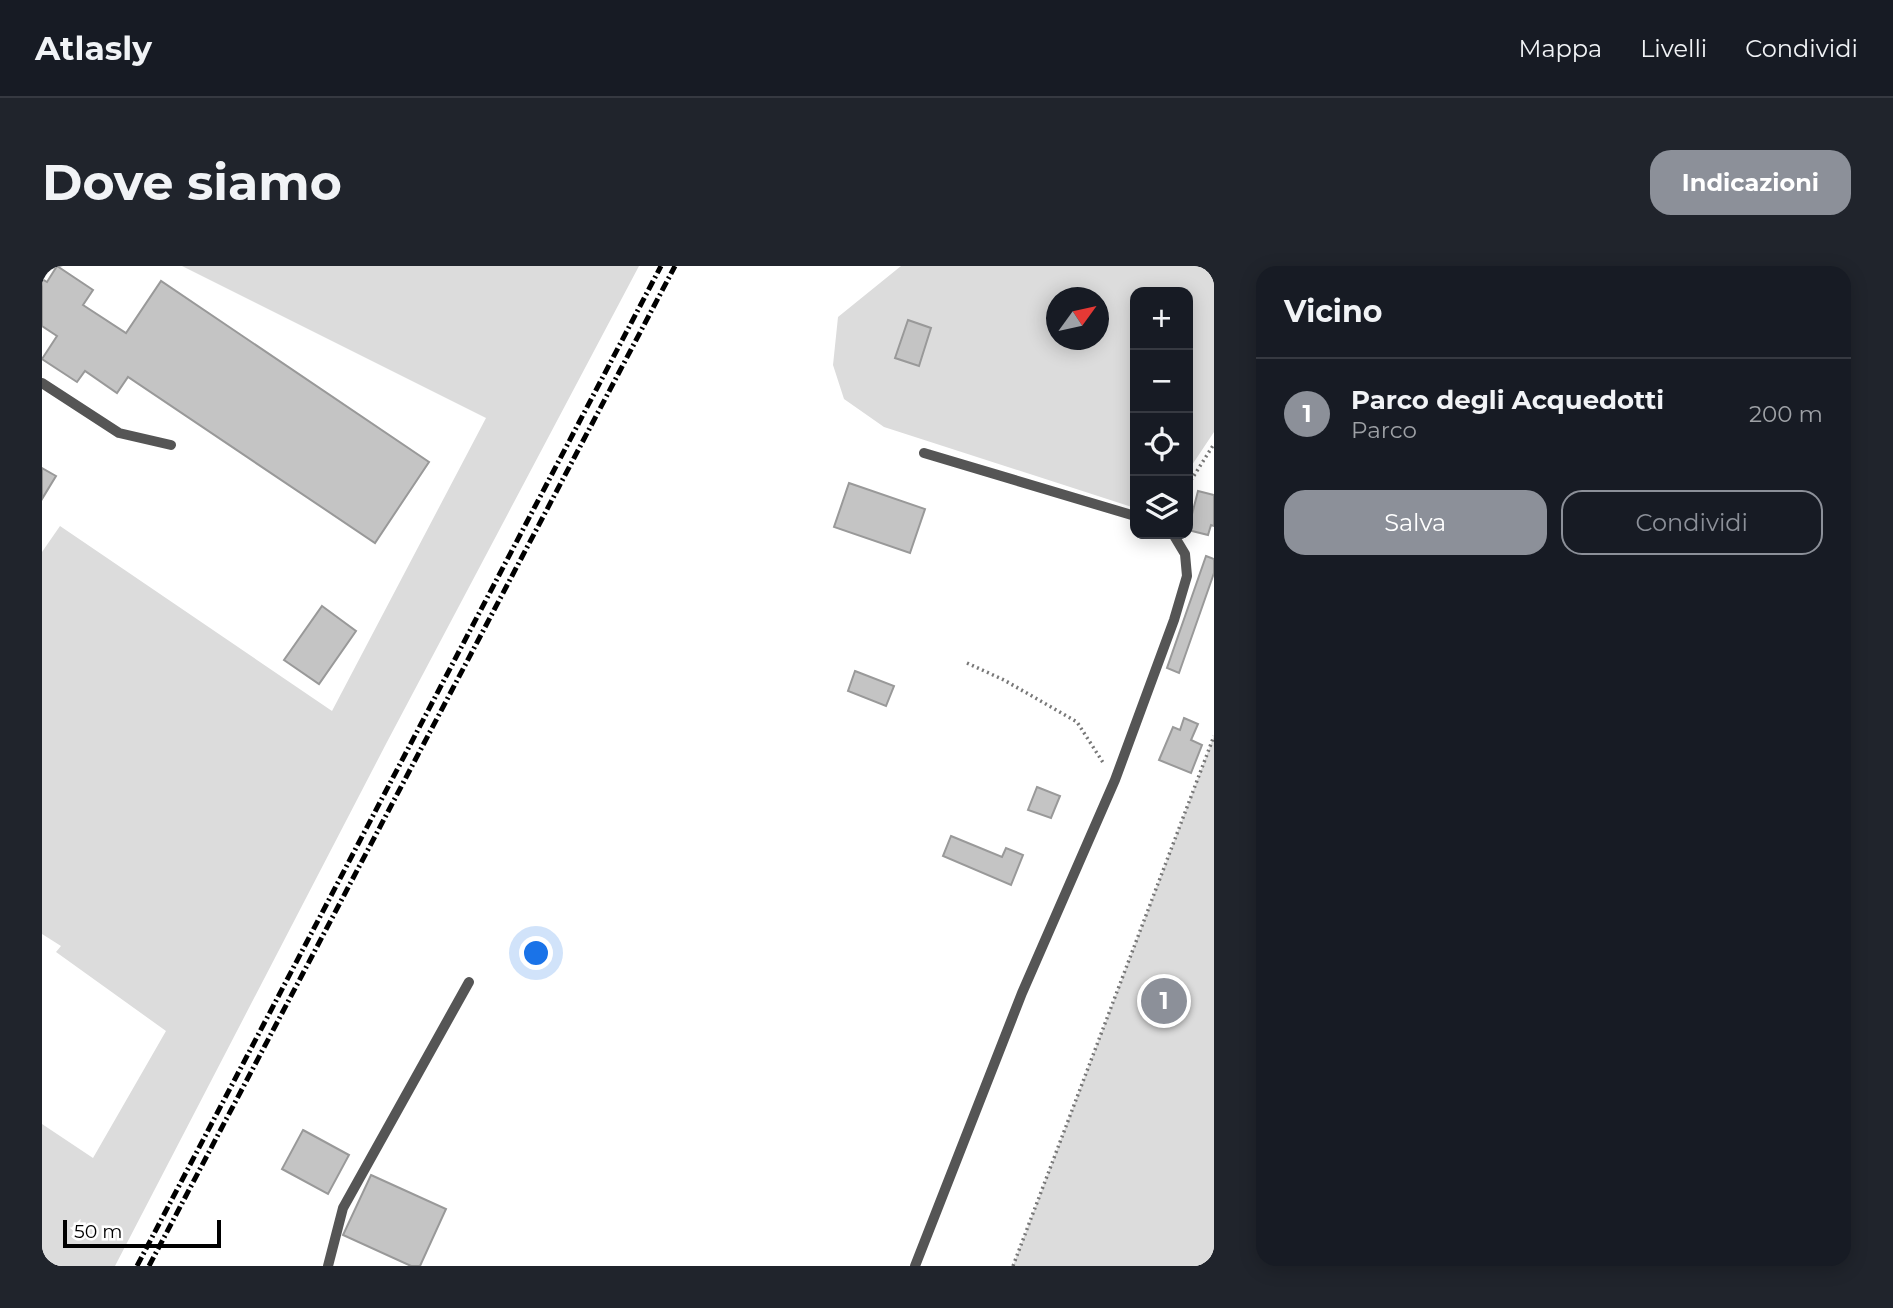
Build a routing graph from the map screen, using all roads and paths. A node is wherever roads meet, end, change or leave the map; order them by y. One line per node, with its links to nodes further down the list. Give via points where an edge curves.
1 (42, 383): 3 (lane, via 119,433)
2 (1214, 443): 5 (path)
3 (171, 445)
4 (923, 453): 6 (lane)
5 (1193, 477)
6 (1130, 515)
7 (1176, 539): 10 (lane, via 1185,554 1187,576)
8 (967, 663): 10 (path, via 1077,722)
9 (1214, 736): 14 (path)
10 (1115, 780): 13 (lane, via 1022,993)
11 (469, 982): 12 (lane, via 344,1208)
12 (328, 1266)
13 (915, 1266)
14 (1013, 1266)

